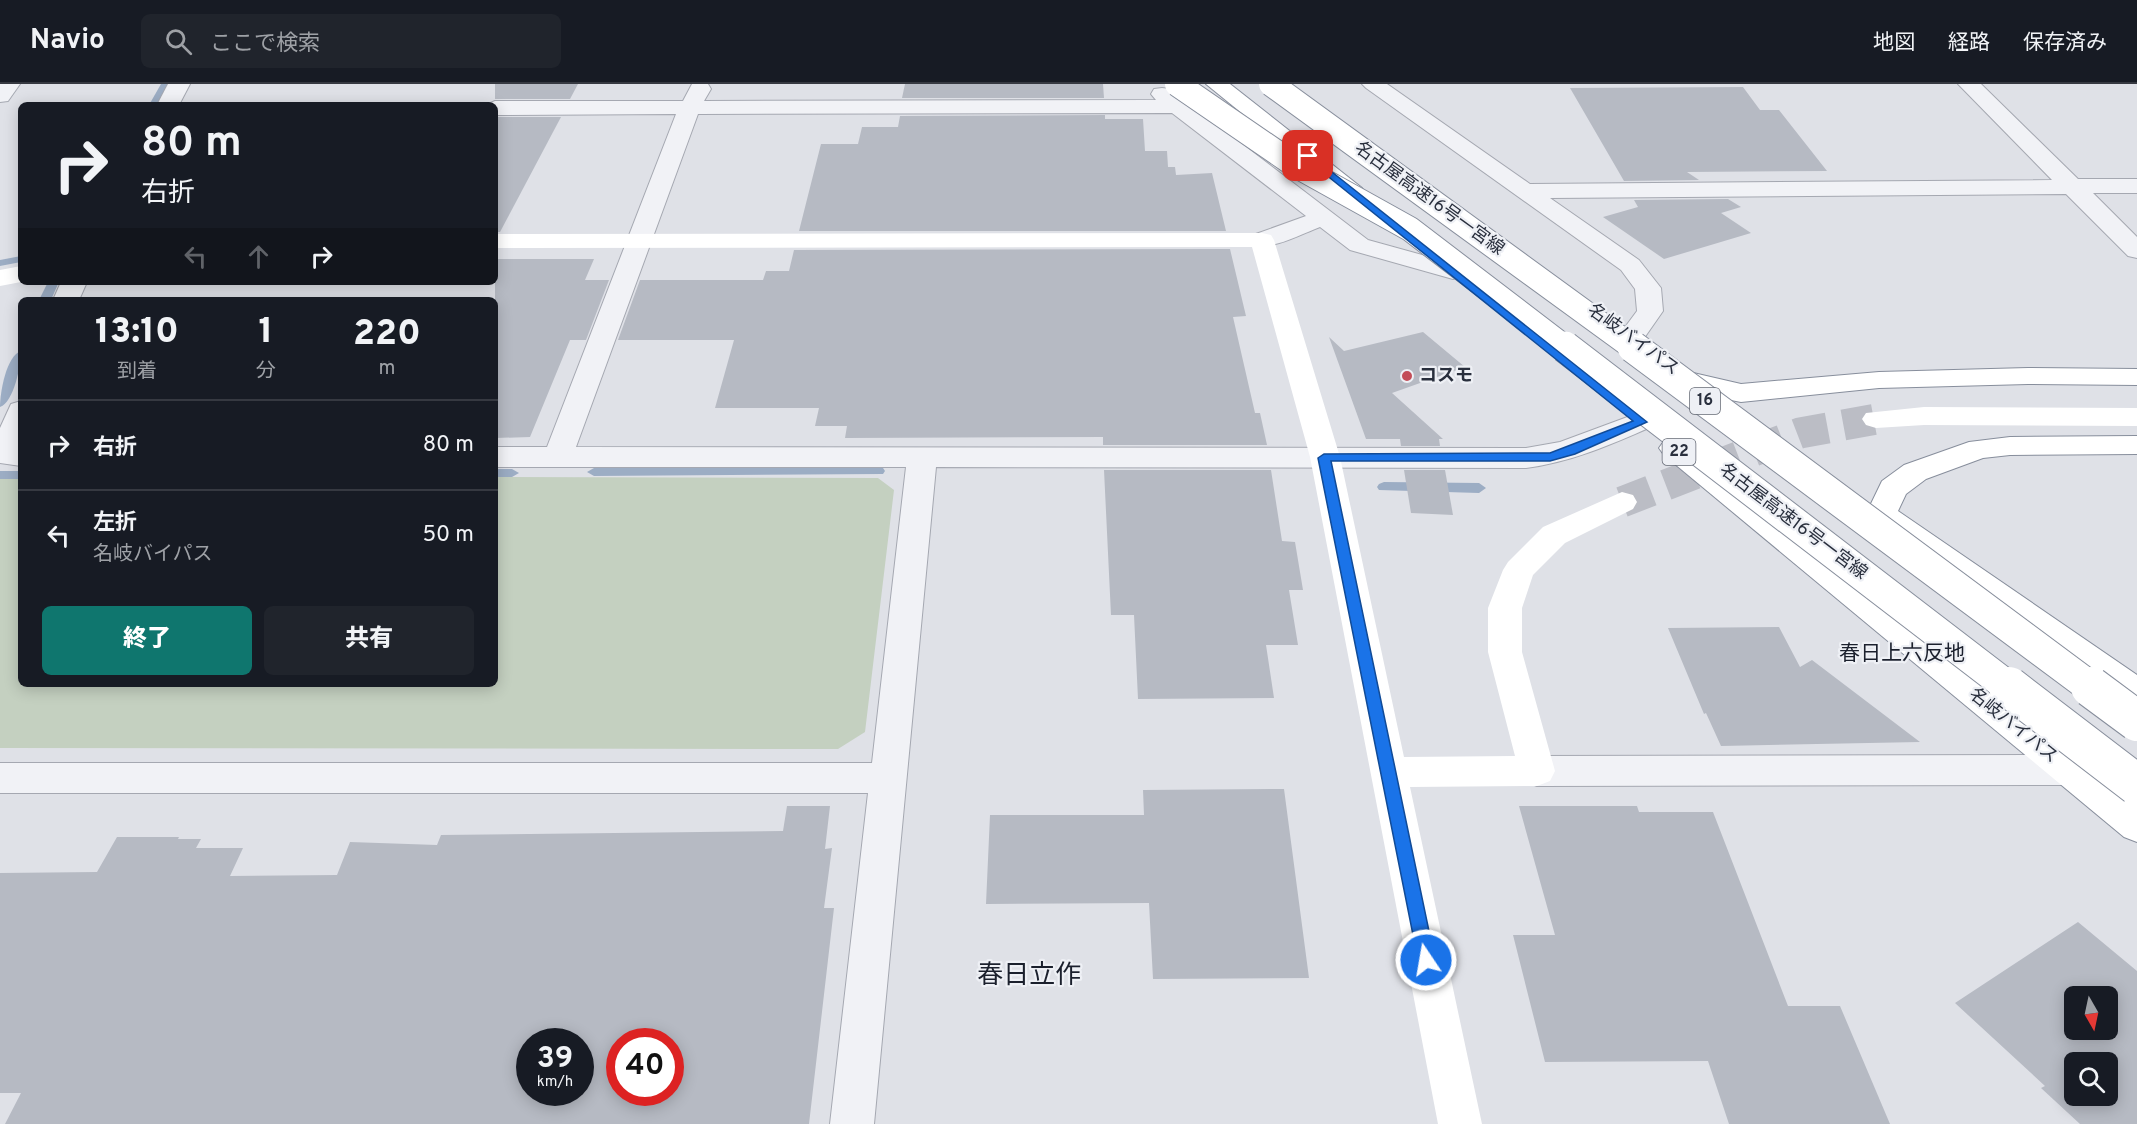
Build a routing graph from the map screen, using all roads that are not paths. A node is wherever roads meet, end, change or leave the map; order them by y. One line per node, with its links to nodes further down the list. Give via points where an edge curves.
1 (9, 84): 12 (street)
2 (179, 84): 13 (street)
3 (702, 84): 14 (street)
4 (1148, 84): 11 (street)
5 (1219, 84): 21 (main road, 名古屋高速16号一宮線 / 16, bridge); 26 (main road, 名岐バイパス / 22)
6 (1271, 84): 20 (main road, 名古屋高速16号一宮線 / 16, bridge)
7 (1280, 84): 29 (main road, 名岐バイパス)
8 (1305, 84): 20 (main road, bridge, via 1424,175)
9 (1373, 84): 18 (street)
10 (1969, 84): 16 (street)
11 (1178, 95): 14 (street); 19 (street); 21 (main road, bridge)
12 (0, 96)
13 (170, 102)
14 (690, 107): 15 (street); 22 (street)
15 (498, 108)
16 (2072, 186): 17 (street); 18 (street); 25 (street)
17 (2137, 186)
18 (1524, 191): 29 (street, via 1630,265 1648,288 1650,311)
19 (1323, 218): 23 (street); 26 (street, via 1367,249)
20 (1466, 225): 45 (main road, 名古屋高速16号一宮線 / 16, bridge)
21 (1410, 229): 51 (main road, 名古屋高速16号一宮線 / 16, bridge)
22 (640, 240): 23 (main road); 24 (main road); 39 (street)
23 (1262, 240): 41 (main road)
24 (498, 241)
25 (2137, 251)
26 (1453, 271): 35 (main road, 名岐バイパス / 22)
27 (18, 275): 28 (main road)
28 (0, 278)
29 (1630, 338): 31 (main road, 名岐バイパス)
30 (2137, 377): 31 (main road, via 1879,380 1741,393)
31 (1689, 380): 43 (main road, 名岐バイパス)
32 (2137, 417): 34 (main road)
33 (18, 418): 37 (street, via 9,456)
34 (1876, 419)
35 (1641, 422): 41 (street, via 1550,457); 46 (main road, 名岐バイパス / 22)
36 (2137, 445): 43 (main road, via 2010,446 1979,450 1915,472 1893,488)
37 (18, 456)
38 (498, 456): 39 (street)
39 (558, 457): 40 (street)
40 (922, 457): 41 (street); 50 (street)
41 (1324, 458): 48 (main road)
42 (1622, 502): 47 (main road, via 1554,535 1519,570 1505,608 1505,652)
43 (1881, 514): 44 (main road, 名岐バイパス)
44 (2137, 693)
45 (2137, 722)
46 (2066, 770): 47 (street); 52 (main road, 名岐バイパス / 22)
47 (1537, 771): 48 (main road)
48 (1389, 772): 54 (main road)
49 (0, 778): 50 (street)
50 (889, 778): 53 (street)
51 (2137, 785)
52 (2137, 826)
53 (852, 1124)
54 (1460, 1124)

